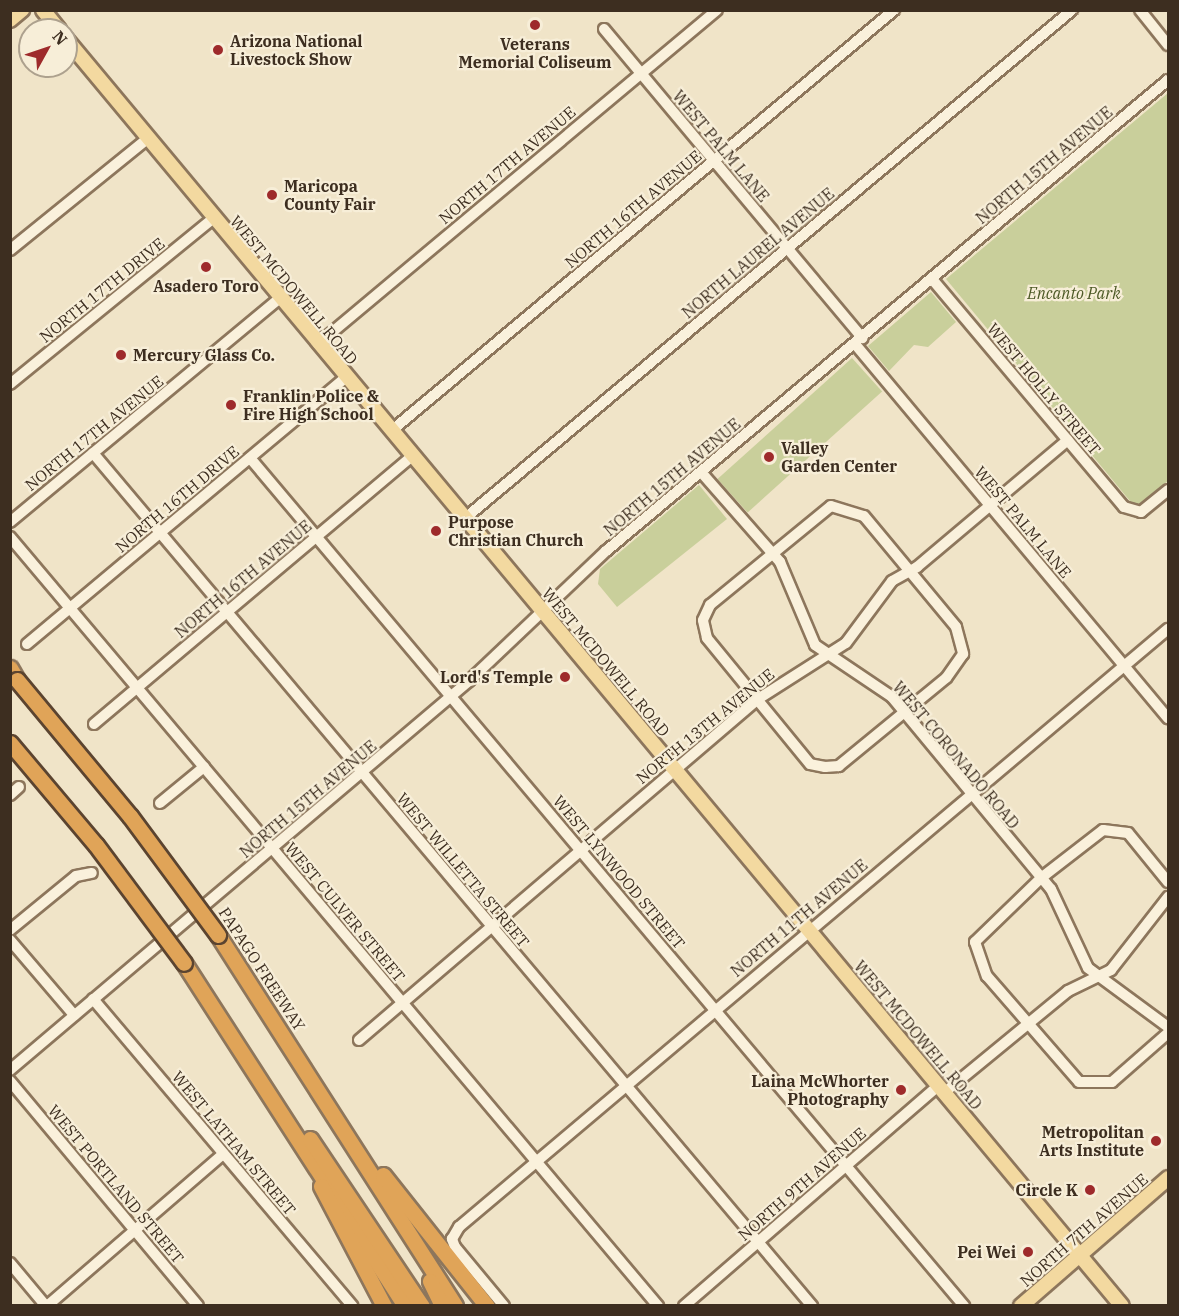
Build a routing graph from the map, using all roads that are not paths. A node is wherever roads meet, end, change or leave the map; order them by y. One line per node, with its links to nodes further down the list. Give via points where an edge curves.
1 (22, 10): 6 (main road)
2 (717, 10): 10 (street, NORTH 17TH AVENUE)
3 (894, 10): 13 (street, NORTH 16TH AVENUE)
4 (1072, 10): 15 (street, NORTH LAUREL AVENUE)
5 (1140, 10): 8 (street)
6 (10, 20)
7 (604, 29): 10 (street, WEST PALM LANE)
8 (1168, 45)
9 (78, 54): 12 (main road, WEST MCDOWELL ROAD)
10 (641, 74): 13 (street, WEST PALM LANE); 20 (street, NORTH 17TH AVENUE)
11 (1168, 80): 17 (street, NORTH 15TH AVENUE)
12 (147, 139): 14 (main road, WEST MCDOWELL ROAD); 16 (street)
13 (714, 161): 15 (street, WEST PALM LANE); 23 (street, NORTH 16TH AVENUE)
14 (213, 219): 18 (main road, WEST MCDOWELL ROAD); 22 (street, NORTH 17TH DRIVE)
15 (788, 249): 19 (street, WEST PALM LANE); 31 (street, NORTH LAUREL AVENUE)
16 (10, 250)
17 (932, 279): 19 (street, NORTH 15TH AVENUE); 24 (street, WEST HOLLY STREET)
18 (280, 298): 20 (main road, WEST MCDOWELL ROAD); 25 (street, NORTH 17TH AVENUE)
19 (858, 341): 28 (street, NORTH 15TH AVENUE); 30 (street, WEST PALM LANE)
20 (318, 344): 21 (main road, WEST MCDOWELL ROAD)
21 (346, 377): 23 (main road, WEST MCDOWELL ROAD); 27 (street, NORTH 16TH DRIVE)
22 (10, 384)
23 (391, 431): 26 (main road, WEST MCDOWELL ROAD)
24 (1068, 440): 29 (street, WEST HOLLY STREET, via 1124,507 1135,513); 30 (street, NORTH 13TH AVENUE)
25 (93, 453): 32 (street, NORTH 17TH AVENUE); 33 (street, WEST WILLETTA STREET)
26 (412, 456): 31 (main road, WEST MCDOWELL ROAD); 35 (street, NORTH 16TH AVENUE)
27 (250, 458): 33 (street, NORTH 16TH DRIVE); 35 (street, WEST LYNWOOD STREET)
28 (701, 472): 36 (street); 40 (street, NORTH 15TH AVENUE, via 606,551)
29 (1168, 490)
30 (990, 505): 37 (street, NORTH 13TH AVENUE); 44 (street, WEST PALM LANE)
31 (464, 519): 40 (main road, WEST MCDOWELL ROAD)
32 (10, 522)
33 (160, 533): 38 (street, NORTH 16TH DRIVE); 39 (street, WEST WILLETTA STREET)
34 (10, 537): 38 (street, WEST CULVER STREET)
35 (316, 537): 39 (street, NORTH 16TH AVENUE); 47 (street, WEST LYNWOOD STREET)
36 (771, 553): 37 (street, via 819,512 845,506 864,516); 43 (street, via 787,574); 48 (street, via 710,604 703,620 707,638)
37 (908, 570): 43 (street, NORTH 13TH AVENUE, via 876,599 846,643); 49 (street, via 956,627 963,654 946,678)
38 (70, 608): 42 (street, NORTH 16TH DRIVE); 46 (street, WEST CULVER STREET)
39 (227, 612): 46 (street, NORTH 16TH AVENUE); 55 (street, WEST WILLETTA STREET)
40 (543, 615): 47 (street, NORTH 15TH AVENUE); 54 (main road, WEST MCDOWELL ROAD)
41 (1168, 628): 44 (street, NORTH 11TH AVENUE)
42 (27, 644)
43 (824, 655): 48 (street, NORTH 13TH AVENUE); 49 (street, WEST CORONADO ROAD, via 874,682)
44 (1124, 666): 50 (street, WEST PALM LANE); 56 (street, NORTH 11TH AVENUE)
45 (13, 673): 82 (highway, PAPAGO FREEWAY, bridge, via 130,816 218,935)
46 (138, 687): 51 (street, NORTH 16TH AVENUE); 53 (street, WEST CULVER STREET)
47 (452, 696): 55 (street, NORTH 15TH AVENUE); 59 (street, WEST LYNWOOD STREET)
48 (758, 699): 49 (street, via 810,764 825,767 839,766); 54 (street, NORTH 13TH AVENUE)
49 (904, 712): 56 (street, WEST CORONADO ROAD)
50 (1168, 719)
51 (94, 724)
52 (10, 743): 73 (highway, bridge, via 96,845)
53 (204, 767): 57 (street); 58 (street, WEST CULVER STREET)
54 (675, 769): 59 (street, NORTH 13TH AVENUE); 66 (main road, WEST MCDOWELL ROAD)
55 (362, 773): 58 (street, NORTH 15TH AVENUE); 64 (street, WEST WILLETTA STREET)
56 (970, 796): 61 (street, WEST CORONADO ROAD); 66 (street, NORTH 11TH AVENUE)
57 (160, 803)
58 (273, 849): 69 (street, NORTH 15TH AVENUE); 70 (street, WEST CULVER STREET)
59 (582, 850): 64 (street, NORTH 13TH AVENUE); 71 (street, WEST LYNWOOD STREET)
60 (92, 873): 65 (street, via 76,876)
61 (1041, 878): 62 (street, via 1089,838 1117,829 1128,833); 68 (street, WEST CORONADO ROAD, via 1063,906); 74 (street, via 975,942 987,976)
62 (1168, 882)
63 (1168, 897): 68 (street, NORTH 9TH AVENUE, via 1122,959)
64 (490, 926): 70 (street, NORTH 13TH AVENUE); 80 (street, WEST WILLETTA STREET)
65 (10, 930)
66 (809, 930): 71 (street, NORTH 11TH AVENUE); 81 (main road, WEST MCDOWELL ROAD)
67 (10, 940): 72 (street)
68 (1098, 978): 74 (street, NORTH 9TH AVENUE, via 1068,991); 75 (street, WEST CORONADO ROAD)
69 (93, 999): 72 (street, NORTH 15TH AVENUE); 83 (street, WEST LATHAM STREET)
70 (402, 1002): 77 (street, NORTH 13TH AVENUE); 85 (street, WEST CULVER STREET)
71 (715, 1010): 80 (street, NORTH 11TH AVENUE); 86 (street, WEST LYNWOOD STREET)
72 (74, 1015): 78 (street, NORTH 15TH AVENUE)
73 (223, 1021): 84 (highway); 98 (highway, via 290,1110)
74 (1029, 1022): 76 (street, via 1072,1075 1087,1085 1112,1082); 81 (street, NORTH 9TH AVENUE)
75 (1168, 1027)
76 (1168, 1033)
77 (359, 1040)
78 (10, 1070)
79 (10, 1081): 89 (street, WEST PORTLAND STREET)
80 (625, 1086): 85 (street, NORTH 11TH AVENUE); 90 (street, WEST WILLETTA STREET)
81 (942, 1089): 86 (street, NORTH 9TH AVENUE); 91 (main road, WEST MCDOWELL ROAD)
82 (332, 1111): 88 (highway, PAPAGO FREEWAY); 101 (highway)
83 (223, 1154): 89 (street); 95 (street, WEST LATHAM STREET)
84 (312, 1162): 96 (highway, via 327,1203); 97 (highway)
85 (535, 1162): 102 (street, NORTH 11TH AVENUE, via 453,1235 455,1247); 103 (street, WEST CULVER STREET)
86 (847, 1165): 90 (street, NORTH 9TH AVENUE); 106 (street, WEST LYNWOOD STREET)
87 (1167, 1182): 91 (main road, NORTH 7TH AVENUE)
88 (395, 1212): 99 (highway); 100 (highway, PAPAGO FREEWAY)
89 (135, 1230): 93 (street); 94 (street, WEST PORTLAND STREET)
90 (758, 1242): 104 (street, NORTH 9TH AVENUE); 105 (street, WEST WILLETTA STREET)
91 (1081, 1255): 107 (main road, NORTH 7TH AVENUE); 108 (main road, WEST MCDOWELL ROAD)
92 (10, 1263): 93 (street)
93 (46, 1305)
94 (198, 1305)
95 (352, 1305)
96 (384, 1305)
97 (405, 1305)
98 (422, 1305)
99 (442, 1305)
100 (455, 1305)
101 (487, 1305)
102 (504, 1305)
103 (658, 1305)
104 (684, 1305)
105 (812, 1305)
106 (964, 1305)
107 (1021, 1305)
108 (1122, 1305)

